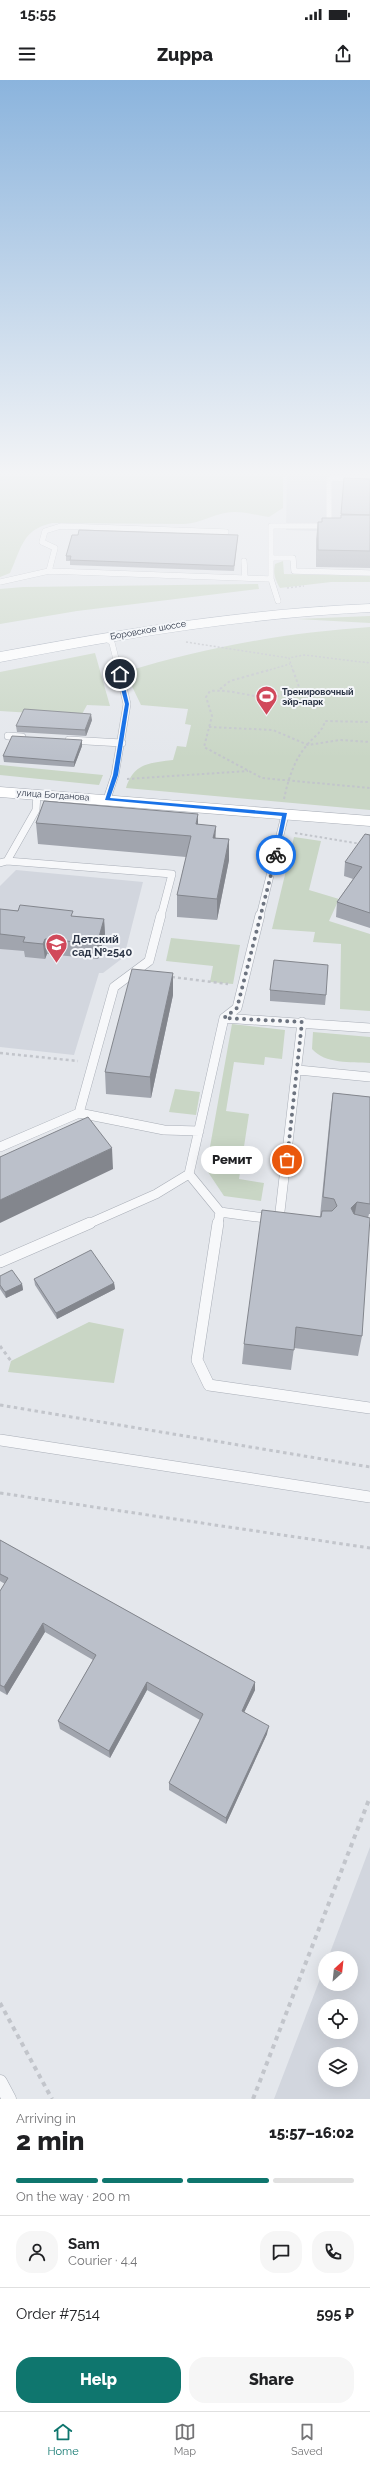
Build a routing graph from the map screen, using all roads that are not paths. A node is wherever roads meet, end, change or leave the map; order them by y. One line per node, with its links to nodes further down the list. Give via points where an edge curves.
1 (245, 570): 6 (lane)
2 (271, 570): 7 (lane)
3 (294, 570): 5 (lane)
4 (49, 571): 6 (lane); 8 (lane)
5 (370, 573)
6 (245, 578): 7 (lane)
7 (270, 578): 10 (lane)
8 (0, 582)
9 (370, 596): 10 (main road)
10 (278, 601): 11 (main road)
11 (200, 608)
12 (370, 608): 14 (main road, Боровское шоссе, via 264,614 190,623)
13 (118, 621): 15 (main road, Боровское шоссе)
14 (106, 638): 16 (main road, Боровское шоссе); 20 (lane, via 112,643 127,704)
15 (0, 643)
16 (0, 657)
17 (8, 736): 18 (lane)
18 (30, 737)
19 (61, 739): 20 (lane)
20 (122, 743): 23 (lane)
21 (0, 792): 22 (main road, улица Богданова)
22 (37, 794): 23 (main road, улица Богданова); 26 (lane, via 36,810)
23 (107, 799): 24 (main road, улица Богданова)
24 (284, 808): 25 (main road, улица Богданова); 27 (lane, via 237,1008)
25 (370, 821)
26 (3, 862): 32 (lane, via 172,874 149,961 114,987)
27 (224, 1018): 28 (lane); 33 (lane)
28 (302, 1022): 29 (lane); 30 (lane)
29 (370, 1028)
30 (298, 1070): 31 (lane); 37 (lane)
31 (370, 1077)
32 (79, 1113): 33 (lane, via 164,1130); 34 (lane)
33 (199, 1131): 35 (lane)
34 (0, 1147)
35 (190, 1174): 36 (lane); 39 (lane, via 156,1194)
36 (220, 1212): 37 (lane); 40 (lane, via 197,1360 209,1385)
37 (279, 1220): 38 (lane)
38 (295, 1222)
39 (0, 1262)
40 (370, 1408)
41 (0, 1440): 42 (lane)
42 (370, 1497)
43 (0, 2082): 44 (lane)
44 (9, 2099)

